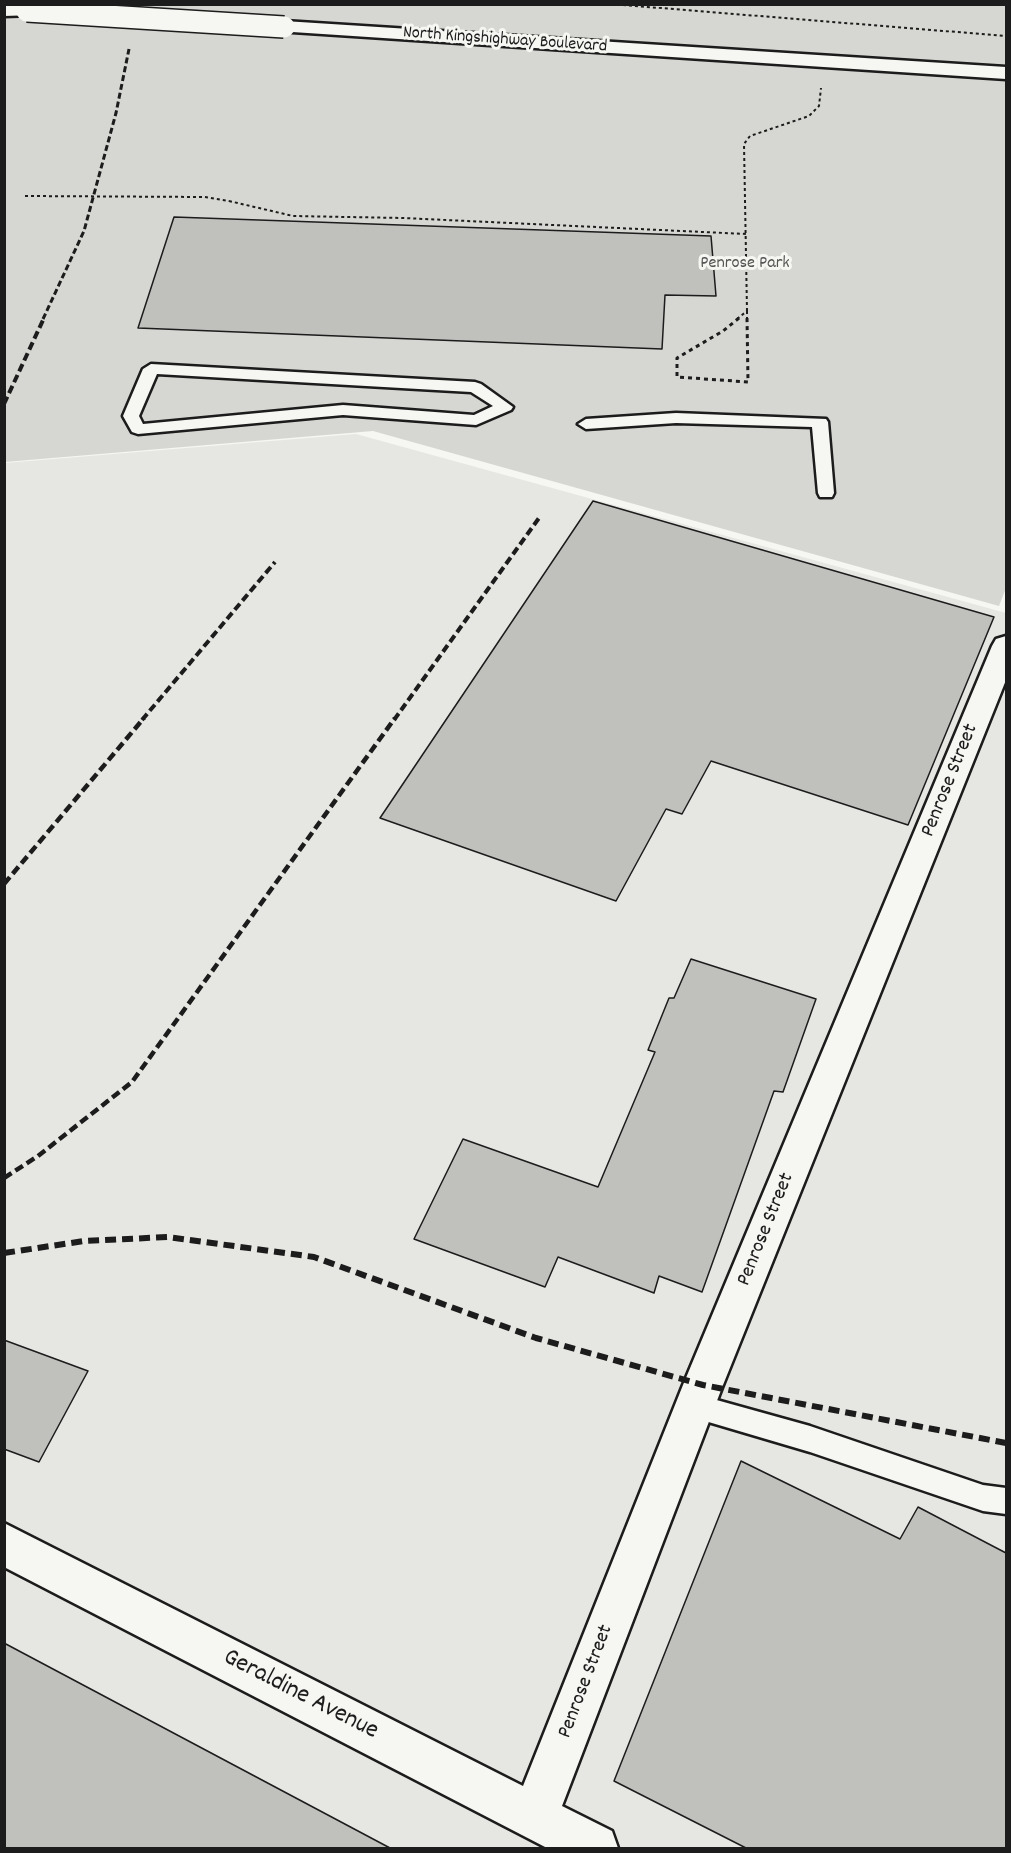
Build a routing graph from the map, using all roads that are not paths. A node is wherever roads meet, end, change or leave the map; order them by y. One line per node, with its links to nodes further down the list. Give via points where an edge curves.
1 (4, 10): 2 (street, North Kingshighway Boulevard, bridge)
2 (1006, 73)
3 (505, 407): 3 (lane, via 475,387 151,369 131,416 138,429 343,410 476,420)
4 (586, 424): 5 (lane, via 676,418 820,422)
5 (826, 493)
6 (1006, 646): 7 (street, Penrose Street)
7 (695, 1406): 8 (lane, via 810,1439 983,1498); 10 (street, Penrose Street)
8 (1006, 1501)
9 (4, 1544): 10 (street, Geraldine Avenue)
10 (534, 1817): 11 (street, Geraldine Avenue)
11 (595, 1848)

